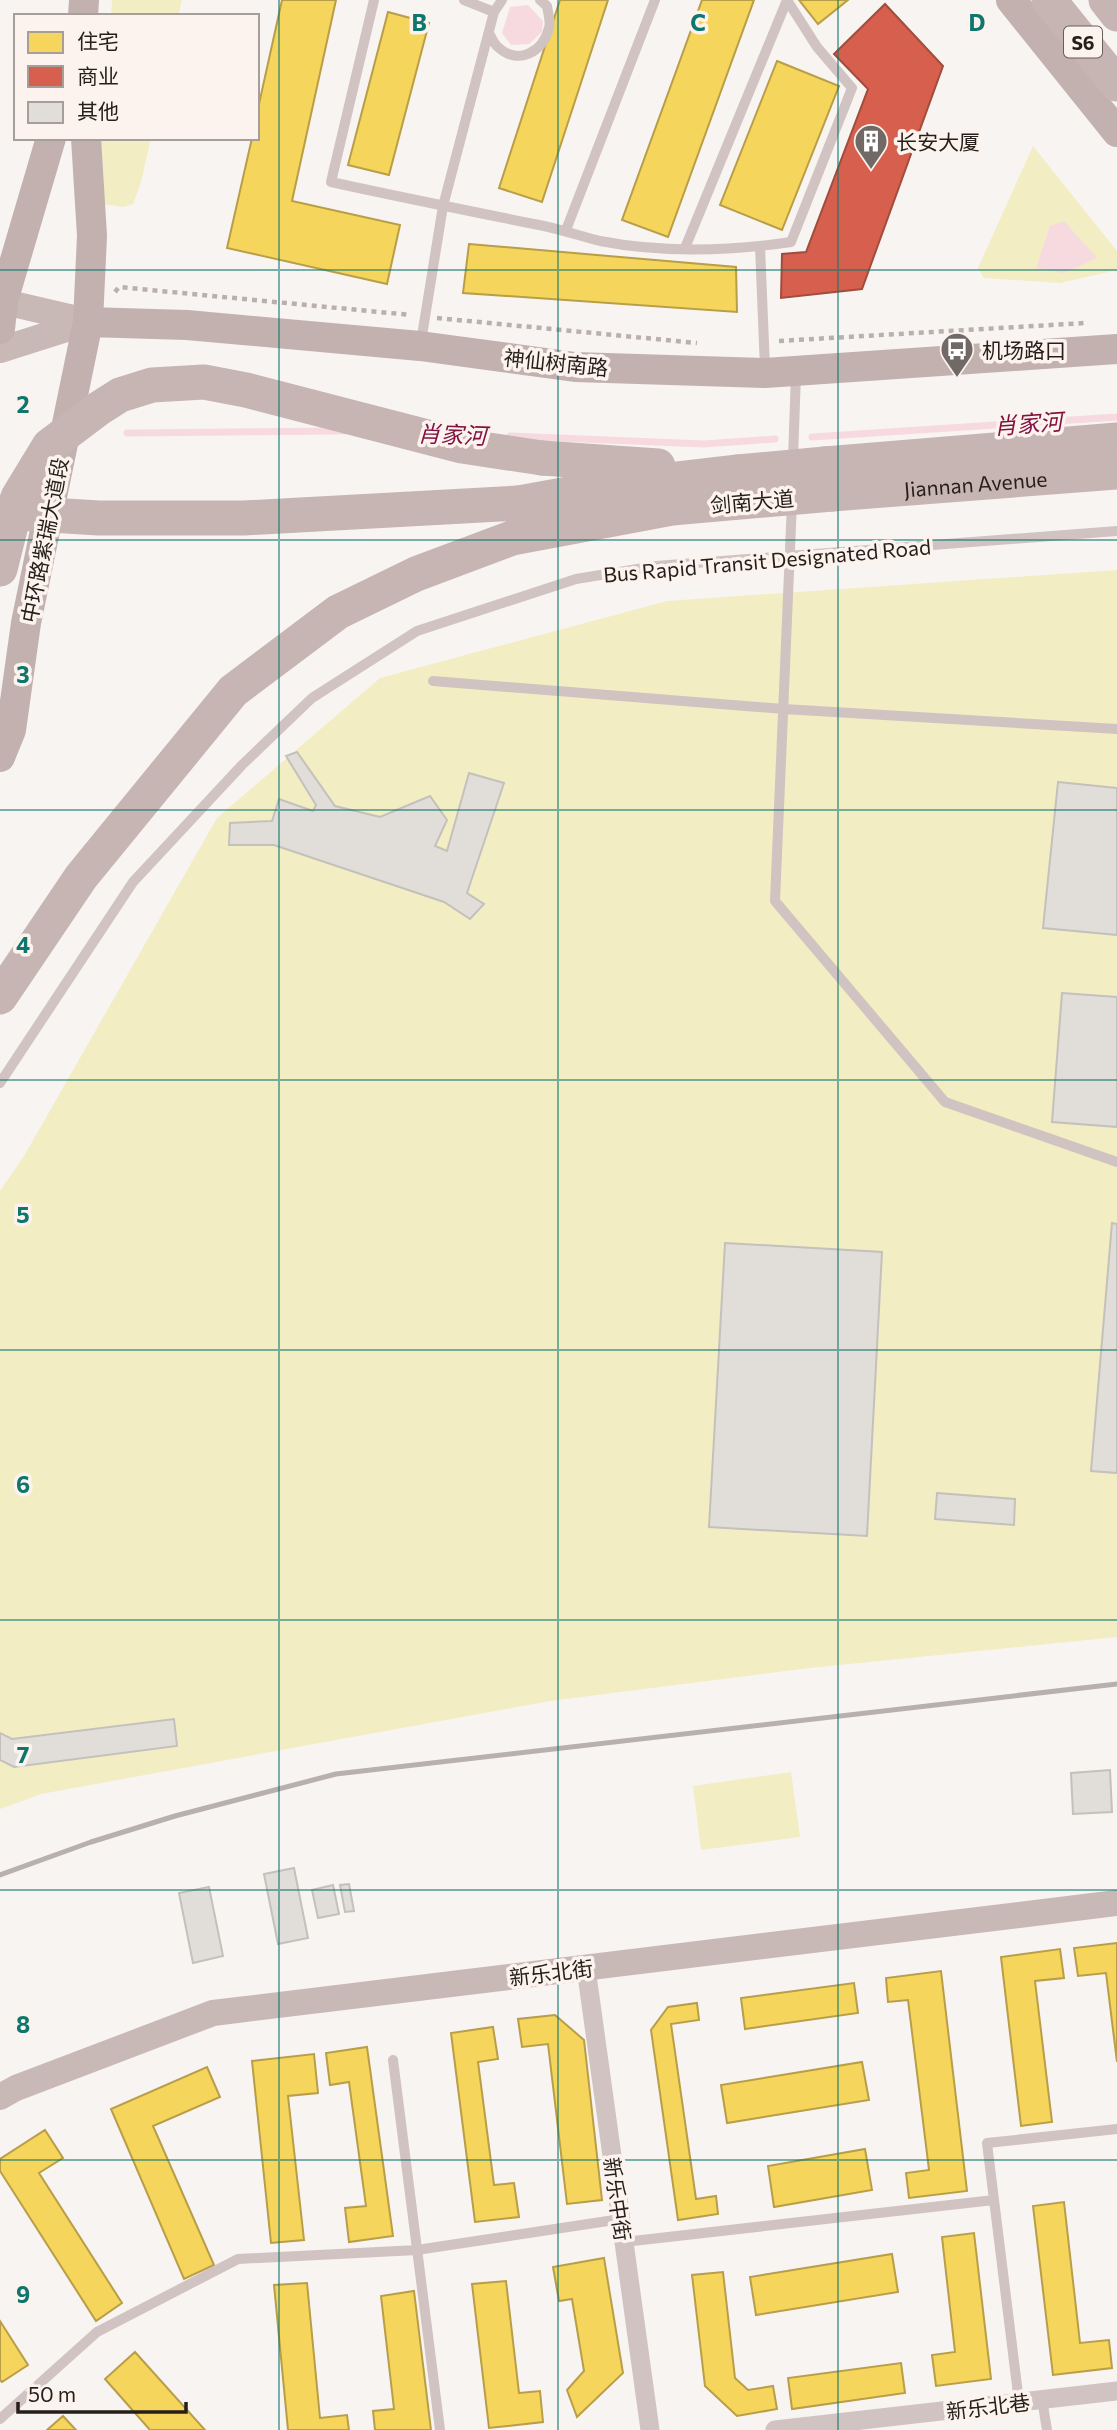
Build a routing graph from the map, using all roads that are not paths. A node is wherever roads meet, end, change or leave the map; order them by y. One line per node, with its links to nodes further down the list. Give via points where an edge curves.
1 (374, 0): 16 (lane, via 331,182)
2 (464, 0): 9 (lane)
3 (502, 0): 9 (lane)
4 (540, 0): 11 (lane, via 547,6 550,27 540,48 531,54 517,57 498,48)
5 (655, 0): 17 (lane)
6 (1011, 0): 13 (main road)
7 (1049, 0): 12 (highway, S6)
8 (1106, 0): 10 (highway, S6)
9 (494, 12): 11 (lane)
10 (1117, 14)
11 (489, 33): 16 (lane)
12 (1117, 84)
13 (1117, 132)
14 (50, 140): 20 (main road)
15 (86, 140): 21 (main road, 中环路紫瑞大道段, via 92,236)
16 (443, 206): 17 (lane); 22 (lane)
17 (566, 230): 19 (lane, via 600,240)
18 (760, 246): 19 (lane); 19 (lane, via 791,242 852,88 817,47 787,0); 25 (lane)
19 (685, 248)
20 (1, 311): 21 (street)
21 (88, 322): 22 (main road, 神仙树南路, via 187,325); 24 (street, 神仙树南路); 38 (main road, 中环路紫瑞大道段, via 26,623 11,730)
22 (420, 346): 25 (main road, 神仙树南路, via 575,367)
23 (1117, 349): 26 (main road, 神仙树南路)
24 (0, 350)
25 (765, 373): 26 (main road, 神仙树南路)
26 (796, 373): 36 (lane)
27 (1117, 440): 28 (highway, Jiannan Avenue, bridge)
28 (738, 472): 30 (highway); 34 (highway, bridge, via 542,458 449,443 204,382 152,385 120,395 49,446 18,497)
29 (1117, 472): 31 (highway, 剑南大道, bridge)
30 (519, 503): 31 (highway, bridge); 32 (highway, bridge, via 244,518 99,518)
31 (672, 508): 39 (highway, bridge, via 512,538 415,574 338,612 233,691 81,877)
32 (0, 512)
33 (1117, 531): 40 (lane, Bus Rapid Transit Designated Road, bridge, via 656,566 576,579 417,631 312,698 142,872)
34 (0, 569)
35 (433, 681): 36 (lane)
36 (784, 709): 37 (lane); 41 (lane, via 775,901 945,1102)
37 (1117, 729)
38 (0, 757)
39 (0, 997)
40 (0, 1083)
41 (1117, 1162)
42 (1117, 1903): 43 (street, 新乐北街)
43 (586, 1968): 45 (street, 新乐北街, via 213,2013); 48 (street, 新乐中街)
44 (393, 2060): 50 (lane)
45 (0, 2097)
46 (1117, 2129): 47 (lane, via 986,2143)
47 (994, 2200): 49 (lane); 53 (lane)
48 (621, 2219): 49 (street, 新乐中街); 50 (lane)
49 (624, 2242): 56 (street, 新乐中街)
50 (417, 2250): 54 (lane, via 238,2259 97,2332); 55 (lane)
51 (1117, 2391): 52 (street, 新乐北巷)
52 (1042, 2399): 53 (street, 新乐北巷); 58 (lane)
53 (1019, 2402): 57 (street, 新乐北巷)
54 (0, 2419)
55 (440, 2430)
56 (650, 2430)
57 (775, 2430)
58 (1046, 2430)

